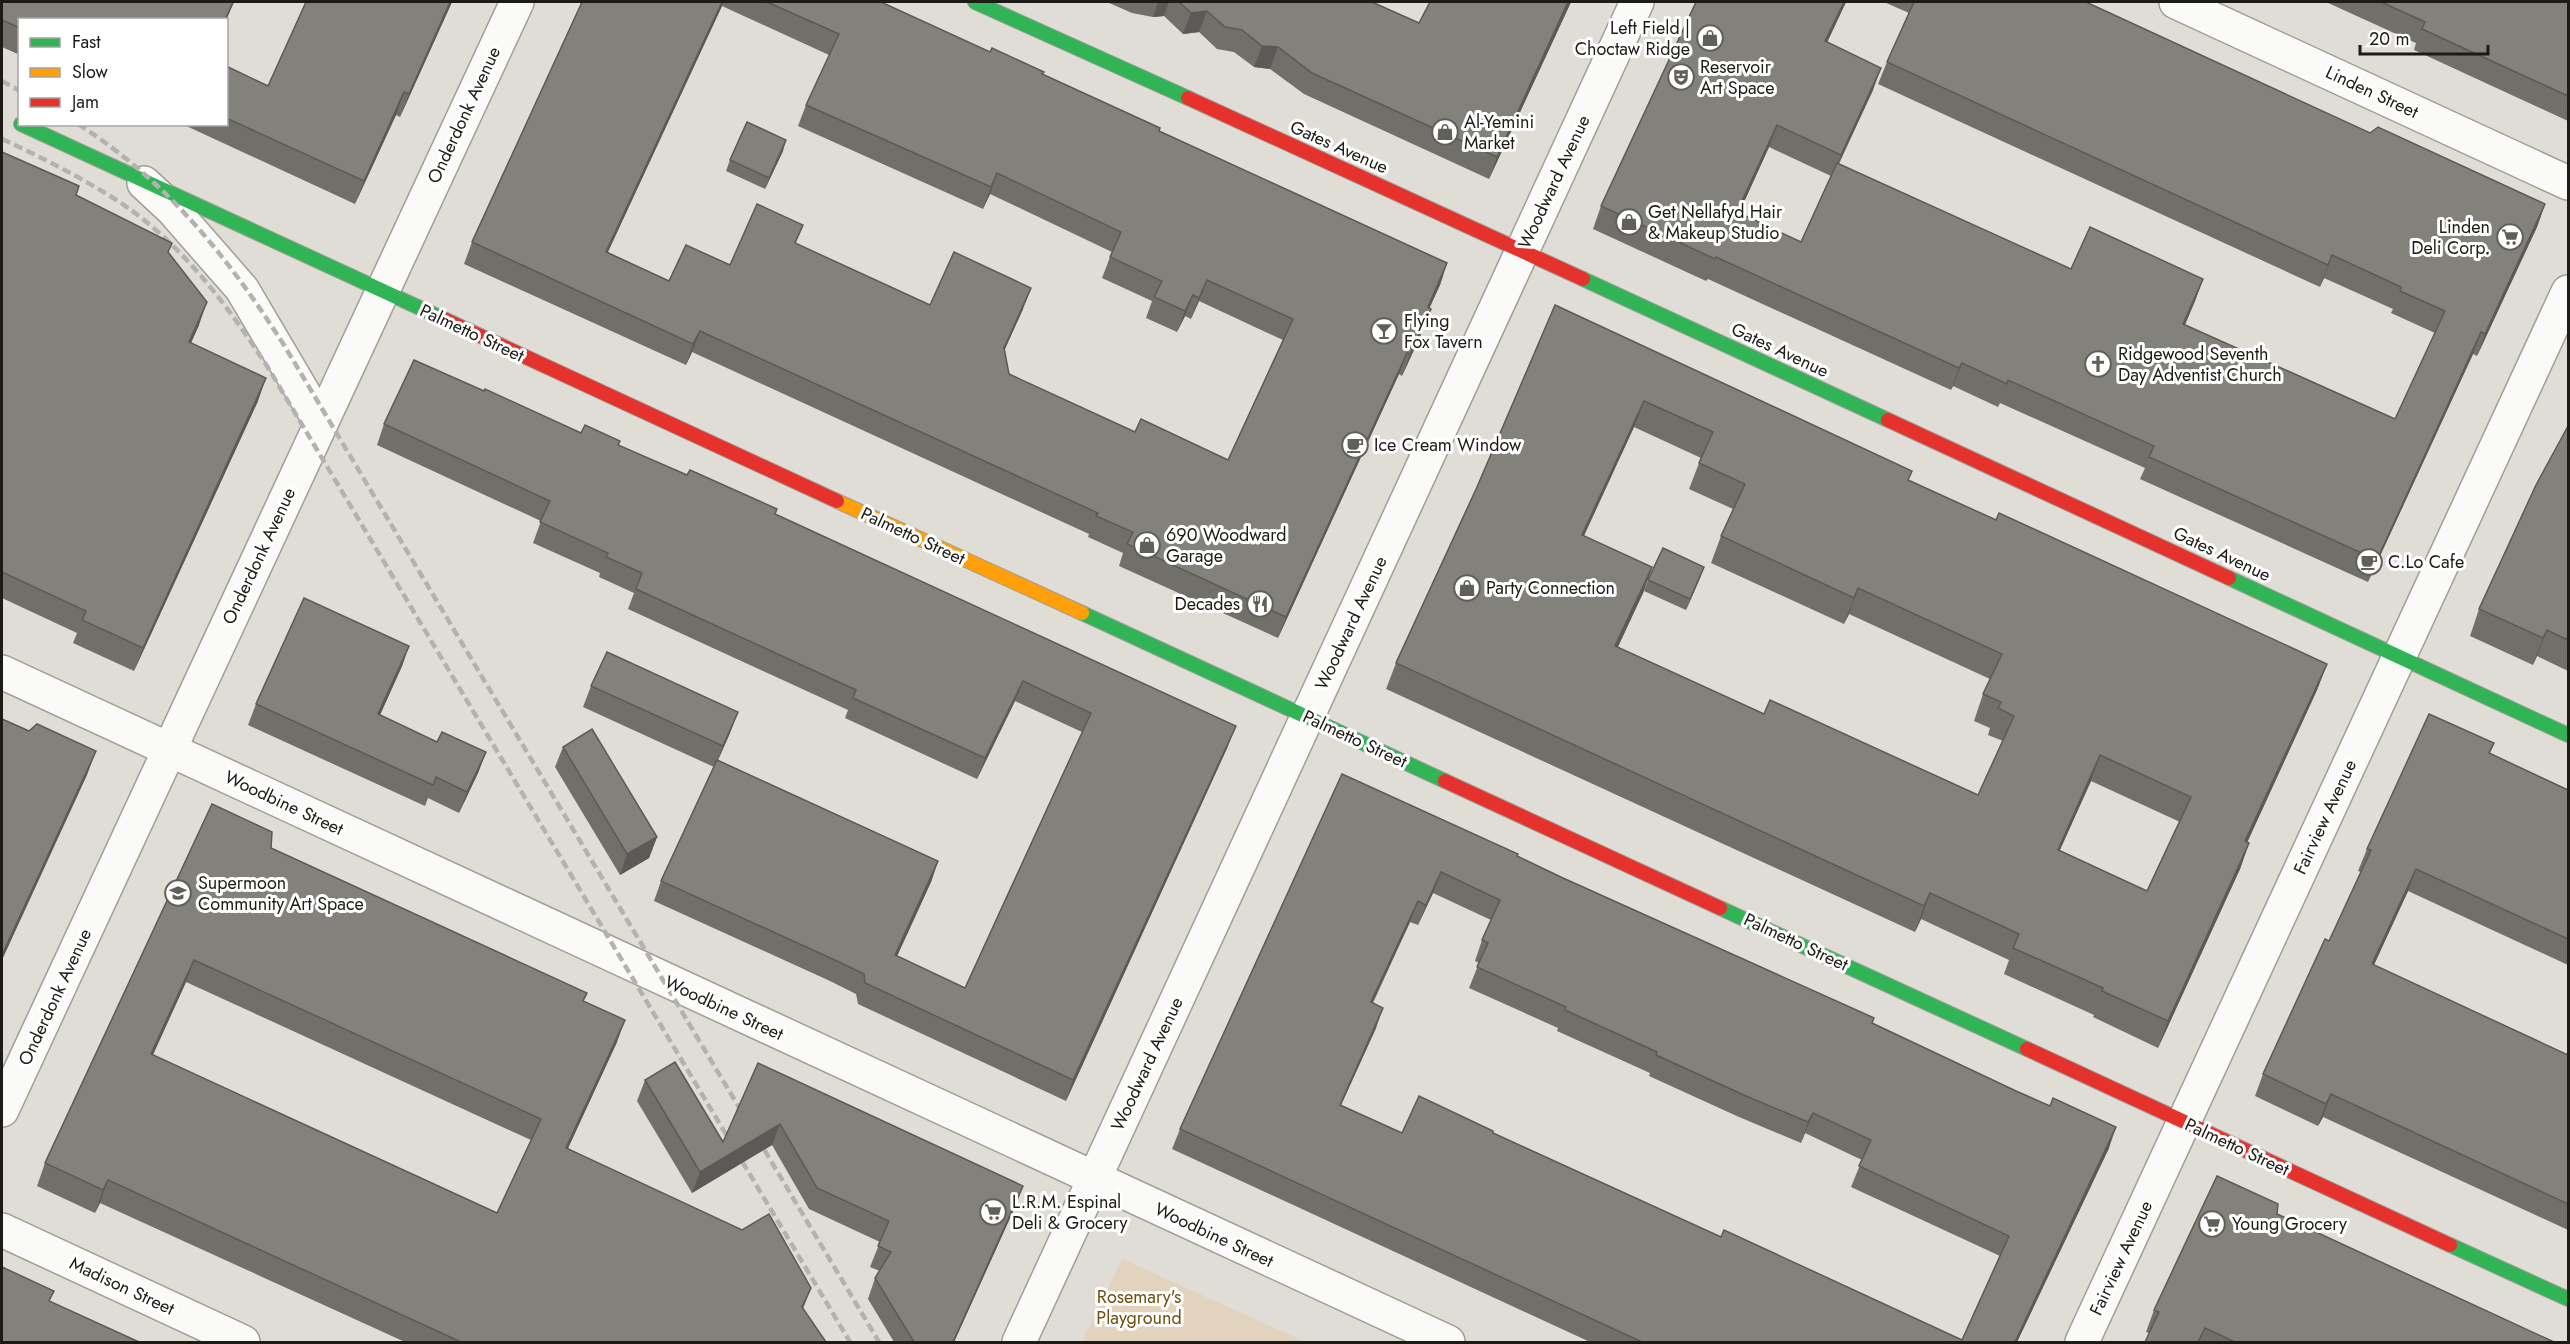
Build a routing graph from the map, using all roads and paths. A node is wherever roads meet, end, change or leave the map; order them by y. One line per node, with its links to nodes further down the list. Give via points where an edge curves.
1 (517, 2): 11 (street, Onderdonk Avenue)
2 (975, 2): 10 (street, Gates Avenue)
3 (1637, 2): 10 (street, Woodward Avenue)
4 (2176, 2): 9 (street, Linden Street)
5 (2, 116): 6 (street, Palmetto Street)
6 (18, 123)
7 (24, 126): 8 (street, Palmetto Street)
8 (140, 179): 11 (street, Palmetto Street); 13 (street, Palmetto Street, via 172,209 242,289)
9 (2568, 183)
10 (1522, 251): 14 (street, Gates Avenue); 16 (street, Woodward Avenue)
11 (382, 292): 13 (street, Onderdonk Avenue); 16 (street, Palmetto Street)
12 (2568, 292): 14 (street, Fairview Avenue)
13 (321, 423): 18 (street, Onderdonk Avenue)
14 (2401, 656): 17 (street, Gates Avenue); 20 (street, Fairview Avenue)
15 (2, 672): 18 (street, Woodbine Street)
16 (1308, 717): 20 (street, Palmetto Street); 21 (street, Woodward Avenue)
17 (2568, 735)
18 (170, 750): 19 (street, Onderdonk Avenue); 21 (street, Woodbine Street)
19 (2, 1110)
20 (2184, 1122): 23 (street, Palmetto Street); 27 (street, Fairview Avenue)
21 (1094, 1179): 25 (street, Woodward Avenue); 26 (street, Woodbine Street)
22 (2, 1230): 24 (street, Madison Street)
23 (2568, 1299)
24 (243, 1342)
25 (1019, 1342)
26 (1448, 1342)
27 (2082, 1342)

